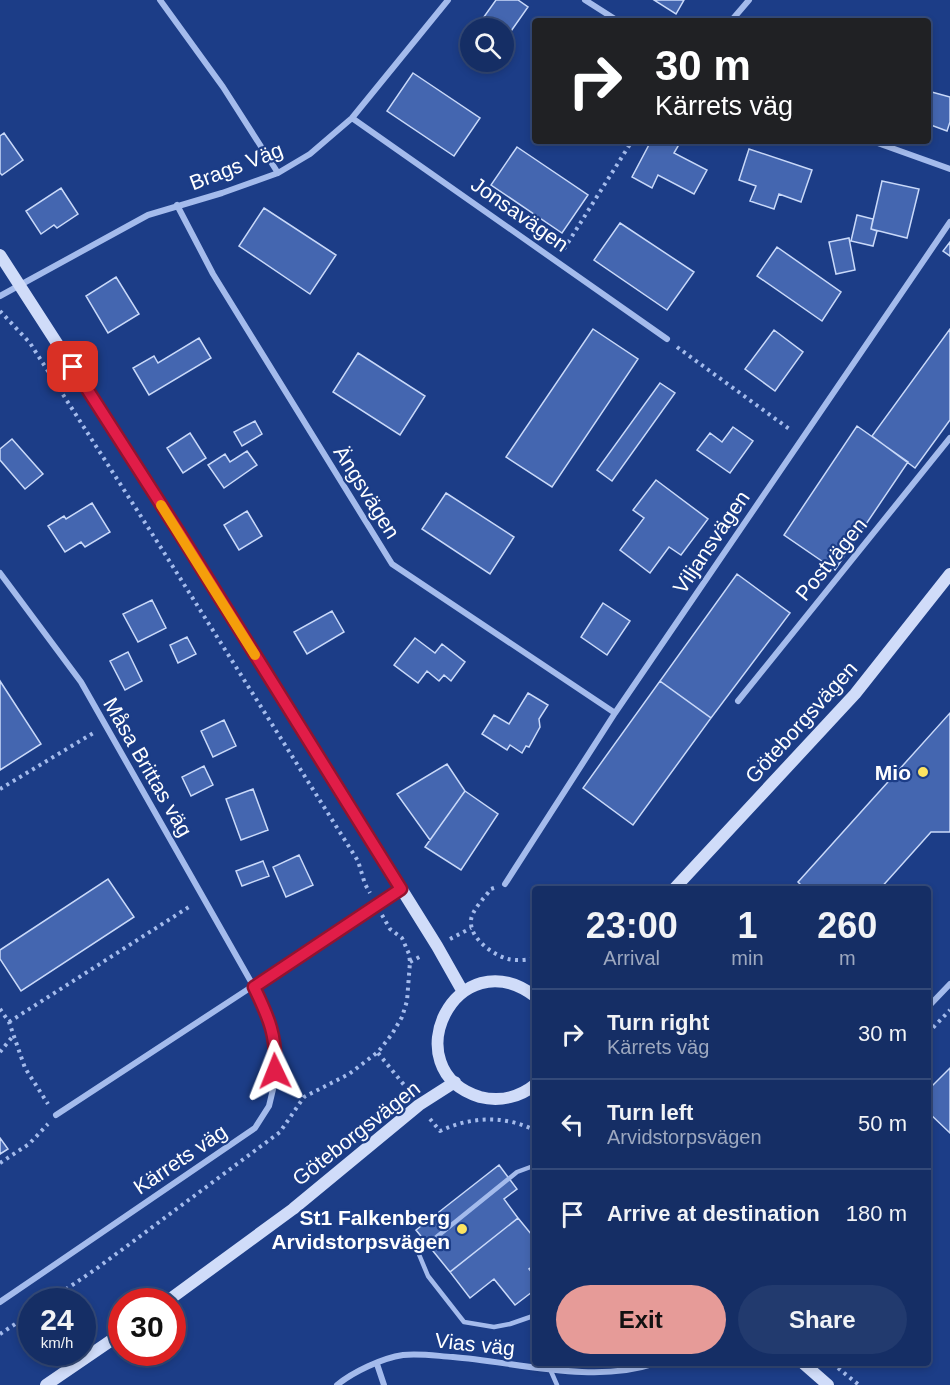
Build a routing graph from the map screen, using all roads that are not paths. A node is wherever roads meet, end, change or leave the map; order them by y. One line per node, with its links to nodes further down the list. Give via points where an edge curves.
1 (160, 0): 10 (street, via 223,87)
2 (448, 0): 7 (street, Brags Väg)
3 (585, 0): 5 (street)
4 (749, 0): 6 (street)
5 (613, 18)
6 (734, 18)
7 (352, 118): 10 (street, Brags Väg, via 310,154); 16 (street, Jonsavägen)
8 (880, 144): 9 (street)
9 (950, 169)
10 (278, 173): 11 (street, Brags Väg)
11 (177, 205): 14 (street, Brags Väg, via 148,215); 21 (street, Ängsvägen, via 213,274 392,564)
12 (950, 222): 21 (street, Viljansvägen)
13 (0, 255): 14 (main road)
14 (20, 284): 15 (street, Brags Väg); 24 (main road)
15 (0, 296)
16 (667, 339)
17 (950, 438): 20 (street, Postvägen)
18 (0, 573): 26 (street, Måsa Brittas väg, via 81,682)
19 (950, 574): 23 (main road, Göteborgsvägen, via 855,694)
20 (738, 701)
21 (615, 713): 22 (street, Viljansvägen)
22 (505, 884)
23 (677, 886)
24 (401, 889): 26 (street); 27 (main road)
25 (950, 984): 29 (street)
26 (254, 987): 32 (street); 35 (street, Kärrets väg, via 272,1024 276,1058 269,1106 255,1128)
27 (463, 992): 28 (main road, via 481,984 500,982); 30 (main road, via 443,1016 437,1040 442,1063)
28 (532, 995)
29 (931, 1004)
30 (455, 1082): 31 (main road, via 473,1094 494,1099 515,1096); 34 (main road, Göteborgsvägen, via 419,1105 293,1209)
31 (532, 1087)
32 (56, 1115)
33 (532, 1166): 36 (lane, via 518,1172 418,1252 428,1276 464,1322 494,1327)
34 (185, 1288)
35 (0, 1302)
36 (532, 1316)
37 (108, 1343): 42 (main road)
38 (377, 1364): 41 (street, Vias väg, via 402,1355 430,1355); 43 (street, Vias väg, via 350,1374); 44 (street)
39 (646, 1366): 41 (street, Vias väg, via 600,1372)
40 (806, 1366): 46 (main road)
41 (550, 1369): 45 (lane)
42 (46, 1385)
43 (337, 1385)
44 (384, 1385)
45 (557, 1385)
46 (828, 1385)

